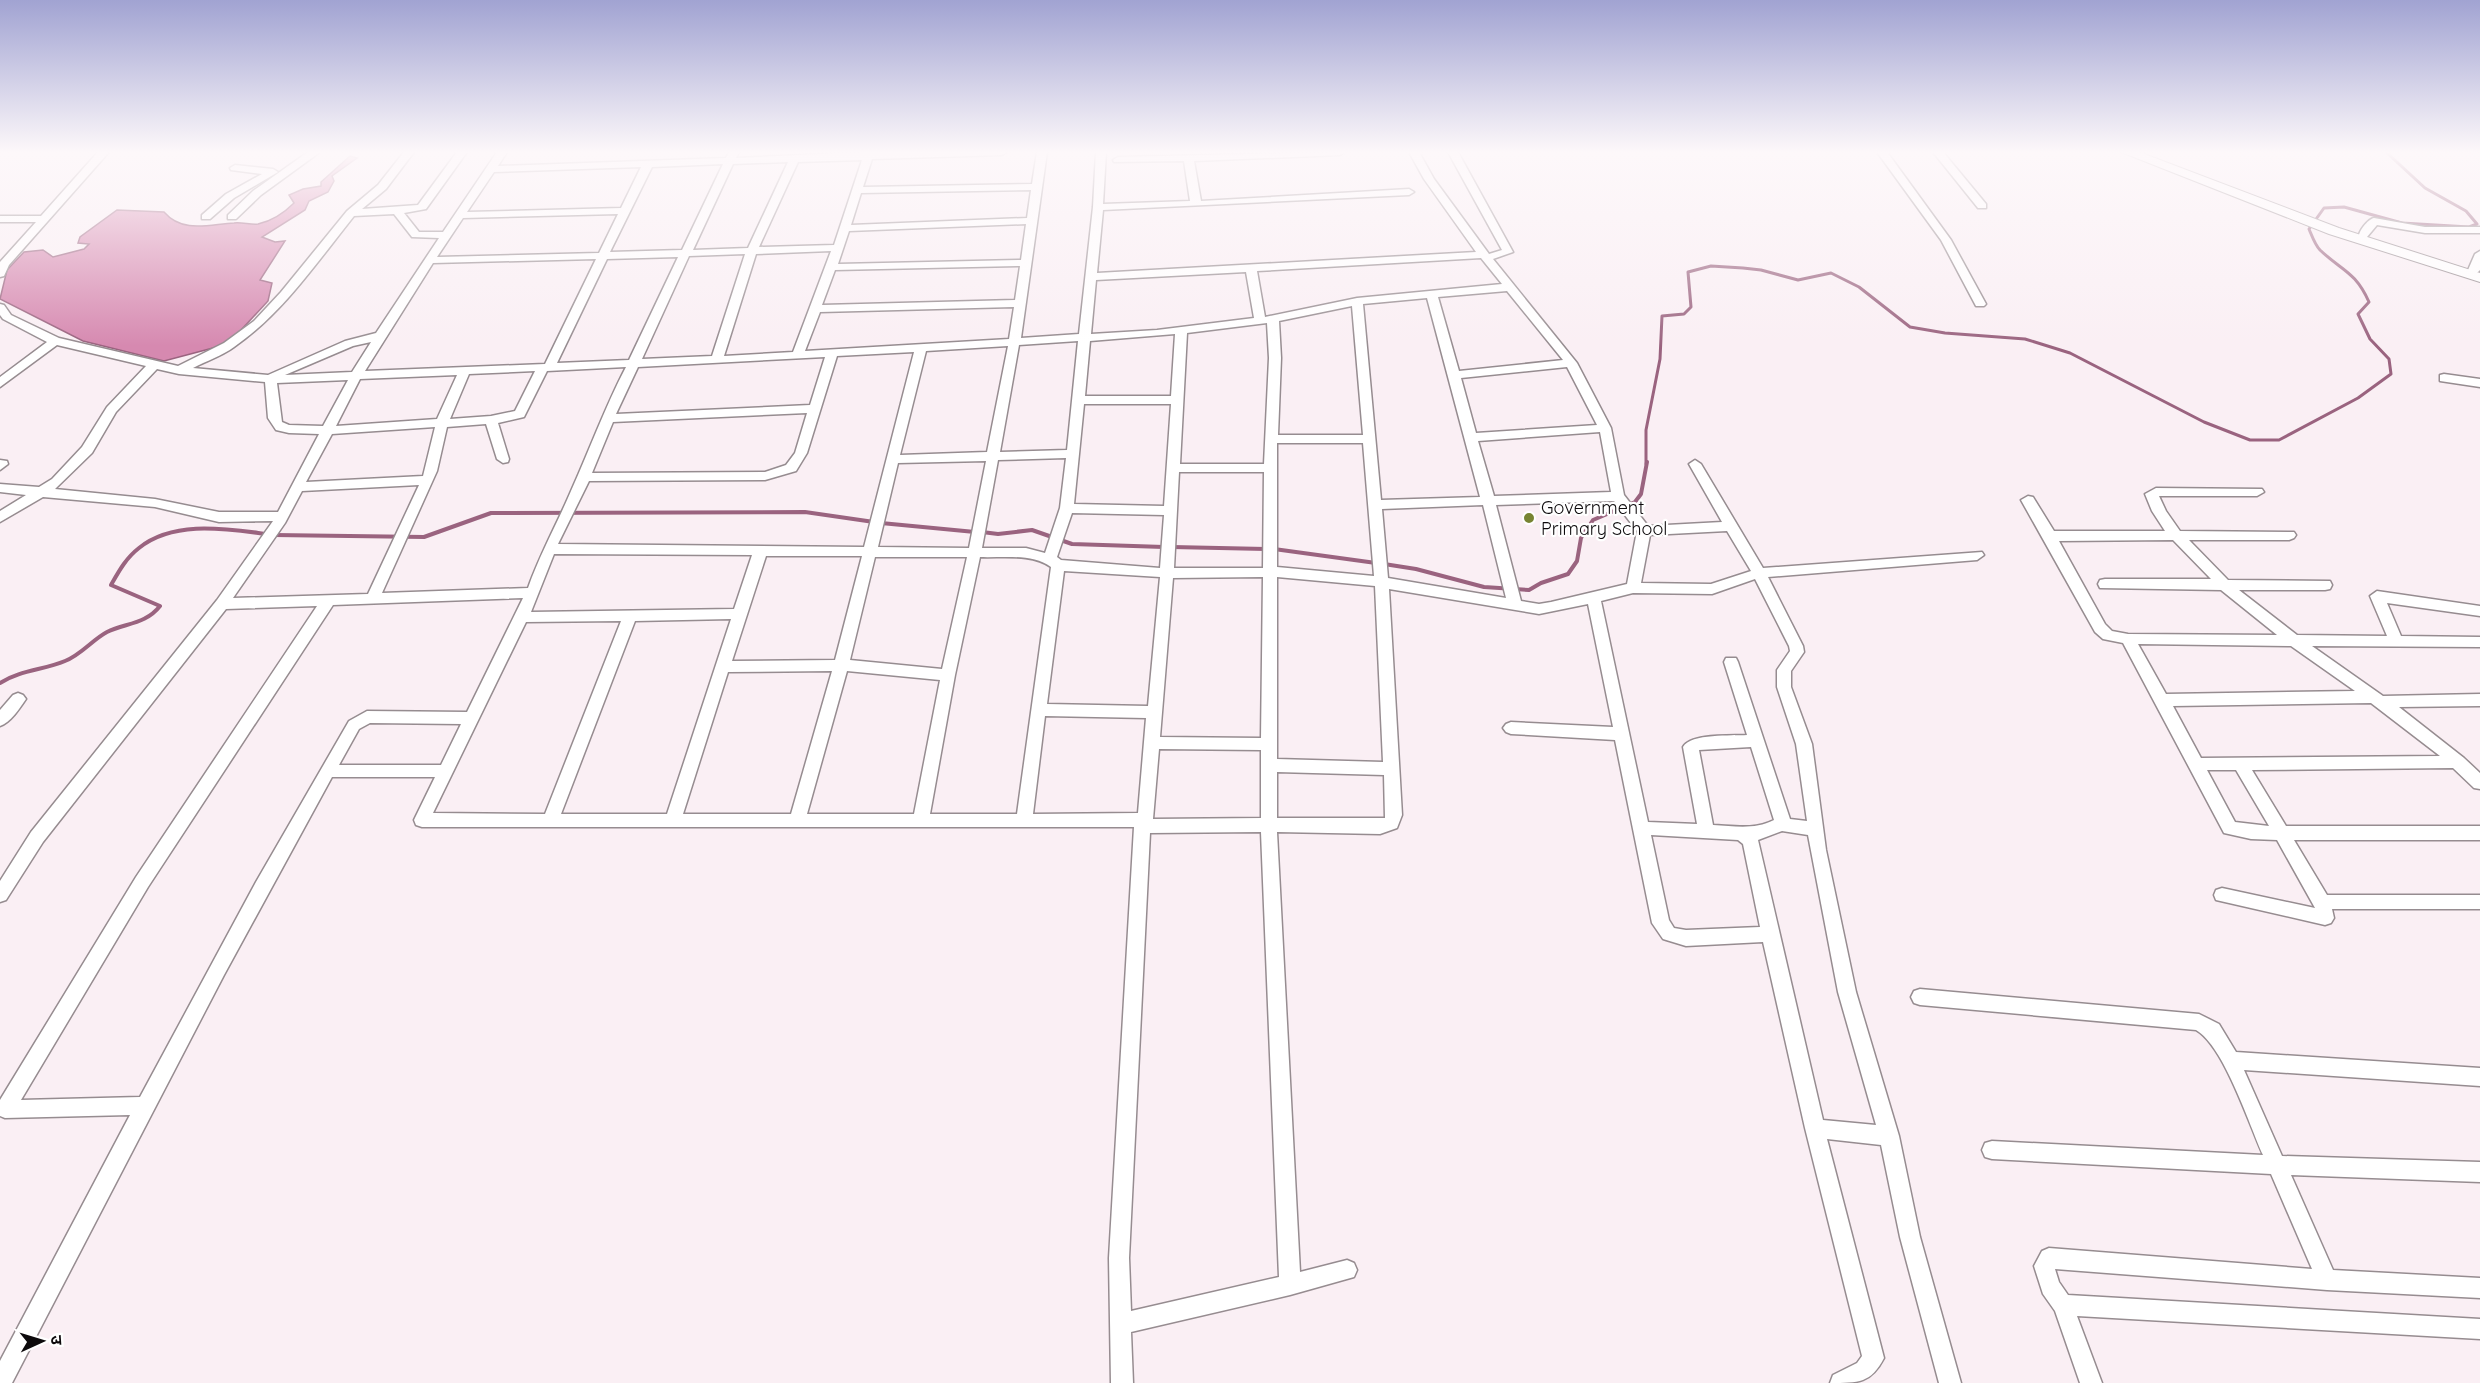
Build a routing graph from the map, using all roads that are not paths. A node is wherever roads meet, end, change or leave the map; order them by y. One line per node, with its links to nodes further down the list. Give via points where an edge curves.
1 (46, 217): 16 (street)
2 (348, 217): 58 (street, via 258,323 228,346)
3 (400, 217): 21 (street, via 416,235)
4 (459, 217): 21 (street)
5 (621, 217): 27 (street)
6 (703, 217): 25 (street)
7 (768, 217): 24 (street)
8 (848, 217): 18 (street)
9 (1033, 217): 17 (street)
10 (1097, 217): 35 (street)
11 (1457, 217): 28 (street)
12 (1488, 217): 28 (street, via 1508,252)
13 (1929, 217): 40 (street)
14 (2305, 217): 19 (main road)
15 (0, 219): 16 (street)
16 (44, 219): 32 (street)
17 (1032, 222): 18 (street); 30 (street)
18 (844, 228): 23 (street)
19 (2337, 229): 22 (main road); 34 (main road)
20 (2480, 230): 22 (street, via 2425,230 2374,221)
21 (447, 235): 29 (street)
22 (2363, 235): 34 (main road)
23 (838, 248): 24 (street); 31 (street)
24 (752, 250): 25 (street); 53 (street)
25 (687, 252): 27 (street); 54 (street)
26 (2480, 254): 34 (street)
27 (603, 256): 29 (street); 57 (street)
28 (1485, 256): 33 (street); 36 (street)
29 (431, 260): 46 (street)
30 (1026, 262): 31 (street); 39 (street)
31 (831, 267): 41 (street)
32 (1, 268)
33 (1251, 268): 35 (street); 44 (street)
34 (2478, 273)
35 (1091, 277): 47 (street)
36 (1510, 287): 37 (street); 55 (street)
37 (1432, 294): 38 (street); 60 (street)
38 (1357, 301): 43 (street); 75 (street)
39 (1020, 303): 41 (street); 49 (street)
40 (1980, 304)
41 (815, 309): 52 (street)
42 (2, 314): 48 (street)
43 (1274, 319): 44 (street); 76 (street)
44 (1260, 321): 45 (street)
45 (1181, 331): 47 (street); 67 (street)
46 (380, 336): 61 (street); 63 (street, via 349,343 279,372)
47 (1085, 337): 49 (street); 66 (street)
48 (55, 341): 56 (street); 64 (street)
49 (1014, 343): 50 (street); 78 (street)
50 (921, 348): 51 (street); 80 (street)
51 (832, 353): 52 (street); 68 (street)
52 (798, 355): 53 (street)
53 (717, 360): 54 (street)
54 (635, 362): 57 (street); 69 (street)
55 (1571, 363): 60 (street); 72 (street)
56 (154, 365): 58 (street); 88 (street, via 111,410 79,459 57,482)
57 (546, 366): 59 (street); 70 (street, via 520,414)
58 (178, 370): 63 (street)
59 (465, 370): 61 (street); 71 (street)
60 (1455, 375): 74 (street)
61 (357, 376): 63 (street); 73 (street)
62 (2444, 378): 65 (street)
63 (271, 379): 73 (street, via 273,413 280,427)
64 (0, 382)
65 (2480, 383)
66 (1077, 400): 67 (street); 77 (street)
67 (1178, 400): 82 (street)
68 (815, 409): 69 (street); 84 (street, via 801,453 791,468 779,473)
69 (608, 418): 84 (street)
70 (491, 420): 71 (street); 79 (street)
71 (442, 423): 73 (street); 85 (street)
72 (1605, 428): 74 (street); 90 (street)
73 (328, 429): 86 (street)
74 (1472, 437): 92 (street)
75 (1370, 439): 76 (street); 93 (street)
76 (1271, 440): 83 (street)
77 (1072, 454): 78 (street); 94 (street)
78 (993, 456): 80 (street); 103 (street)
79 (503, 459)
80 (893, 459): 106 (street)
81 (1695, 464): 99 (street)
82 (1173, 468): 83 (street); 95 (street)
83 (1271, 468): 111 (street)
84 (585, 477): 104 (street)
85 (427, 480): 86 (street); 120 (street)
86 (298, 487): 97 (street)
87 (0, 488): 88 (street)
88 (40, 492): 96 (street); 97 (street, via 155,503 219,516)
89 (2257, 492): 100 (street, via 2154,493 2152,497)
90 (1621, 500): 92 (street); 98 (street)
91 (2028, 500): 102 (street)
92 (1489, 501): 93 (street); 118 (street)
93 (1376, 505): 110 (street)
94 (1067, 508): 95 (street); 108 (street, via 1055,539)
95 (1170, 511): 109 (street)
96 (0, 518)
97 (281, 518): 122 (street)
98 (1641, 525): 99 (street); 116 (street)
99 (1731, 526): 112 (street)
100 (2175, 534): 101 (street); 102 (street); 114 (street)
101 (2289, 535)
102 (2050, 536): 127 (street, via 2100,628 2108,635)
103 (976, 546): 106 (street); 108 (street, via 1026,553); 134 (street)
104 (549, 549): 105 (street); 117 (street)
105 (760, 552): 106 (street); 124 (street)
106 (870, 552): 132 (street)
107 (1977, 555): 112 (street)
108 (1054, 562): 109 (street); 139 (street)
109 (1167, 567): 111 (street); 140 (street)
110 (1381, 569): 111 (street); 118 (street); 152 (street)
111 (1270, 573): 147 (street)
112 (1759, 573): 116 (street, via 1712,590); 164 (street, via 1796,646 1797,652 1783,678 1804,744)
113 (2105, 584): 114 (street)
114 (2225, 585): 115 (street); 128 (street)
115 (2325, 585)
116 (1633, 588): 119 (street)
117 (533, 593): 120 (street); 126 (street)
118 (1512, 594): 119 (street, via 1539,609 1563,607)
119 (1593, 596): 144 (street)
120 (373, 598): 121 (street)
121 (328, 601): 122 (street); 177 (street, via 142,882 6,1109)
122 (222, 604): 169 (street, via 37,837)
123 (2480, 611): 129 (street, via 2377,596)
124 (740, 614): 125 (street); 133 (street)
125 (630, 615): 126 (street); 156 (street)
126 (521, 617): 141 (street)
127 (2128, 639): 128 (street); 137 (street)
128 (2291, 639): 129 (street); 136 (street)
129 (2396, 640): 130 (street)
130 (2480, 642)
131 (1731, 662): 145 (street)
132 (841, 665): 133 (street); 134 (street); 158 (street)
133 (723, 667): 157 (street)
134 (948, 675): 160 (street)
135 (18, 699): 142 (street)
136 (2375, 699): 137 (street); 138 (street); 148 (street)
137 (2162, 700): 149 (street)
138 (2480, 700)
139 (1039, 710): 140 (street); 159 (street)
140 (1155, 712): 146 (street)
141 (472, 718): 153 (street, via 362,718 354,724); 154 (street)
142 (0, 720)
143 (1511, 728): 144 (street)
144 (1621, 734): 163 (street)
145 (1756, 741): 161 (street); 165 (street, via 1692,747)
146 (1152, 743): 147 (street); 159 (street, via 1145,820)
147 (1269, 744): 151 (street)
148 (2458, 762): 150 (street); 155 (street)
149 (2196, 764): 150 (street); 166 (street, via 2230,828)
150 (2240, 764): 166 (street)
151 (1269, 765): 152 (street); 162 (street)
152 (1392, 769): 162 (street, via 1391,823 1380,827)
153 (328, 771): 154 (street); 177 (street)
154 (446, 771): 156 (street, via 422,820)
155 (2480, 783)
156 (551, 819): 157 (street)
157 (673, 819): 158 (street)
158 (797, 820): 160 (street)
159 (1024, 820): 160 (street)
160 (921, 821)
161 (1783, 823): 164 (street); 168 (street)
162 (1269, 825): 185 (street); 188 (street, via 1142,826 1119,1258)
163 (1641, 828): 165 (street); 173 (street, via 1661,923 1669,934 1686,938)
164 (1816, 829): 179 (street, via 1847,992)
165 (1706, 831): 168 (street)
166 (2280, 832): 167 (street); 171 (street)
167 (2480, 833)
168 (1746, 835): 173 (street)
169 (0, 895)
170 (2222, 895): 171 (street, via 2325,918)
171 (2322, 902): 172 (street)
172 (2480, 902)
173 (1770, 934): 178 (street)
174 (1920, 997): 175 (street, via 2199,1022 2212,1030)
175 (2231, 1060): 176 (street); 181 (street)
176 (2480, 1077)
177 (145, 1106): 190 (street)
178 (1815, 1128): 179 (street); 192 (street, via 1873,1358 1865,1371)
179 (1889, 1136): 193 (street, via 1910,1237)
180 (1992, 1150): 181 (street)
181 (2276, 1165): 182 (street); 184 (street)
182 (2480, 1172)
183 (1347, 1270): 185 (street)
184 (2327, 1280): 186 (street); 187 (street, via 2049,1258 2044,1266 2050,1287)
185 (1290, 1285): 188 (street)
186 (2480, 1288)
187 (2063, 1305): 189 (street); 194 (street)
188 (1119, 1324): 191 (street)
189 (2480, 1329)
190 (0, 1383)
191 (1122, 1383)
192 (1841, 1383)
193 (1950, 1383)
194 (2091, 1383)

